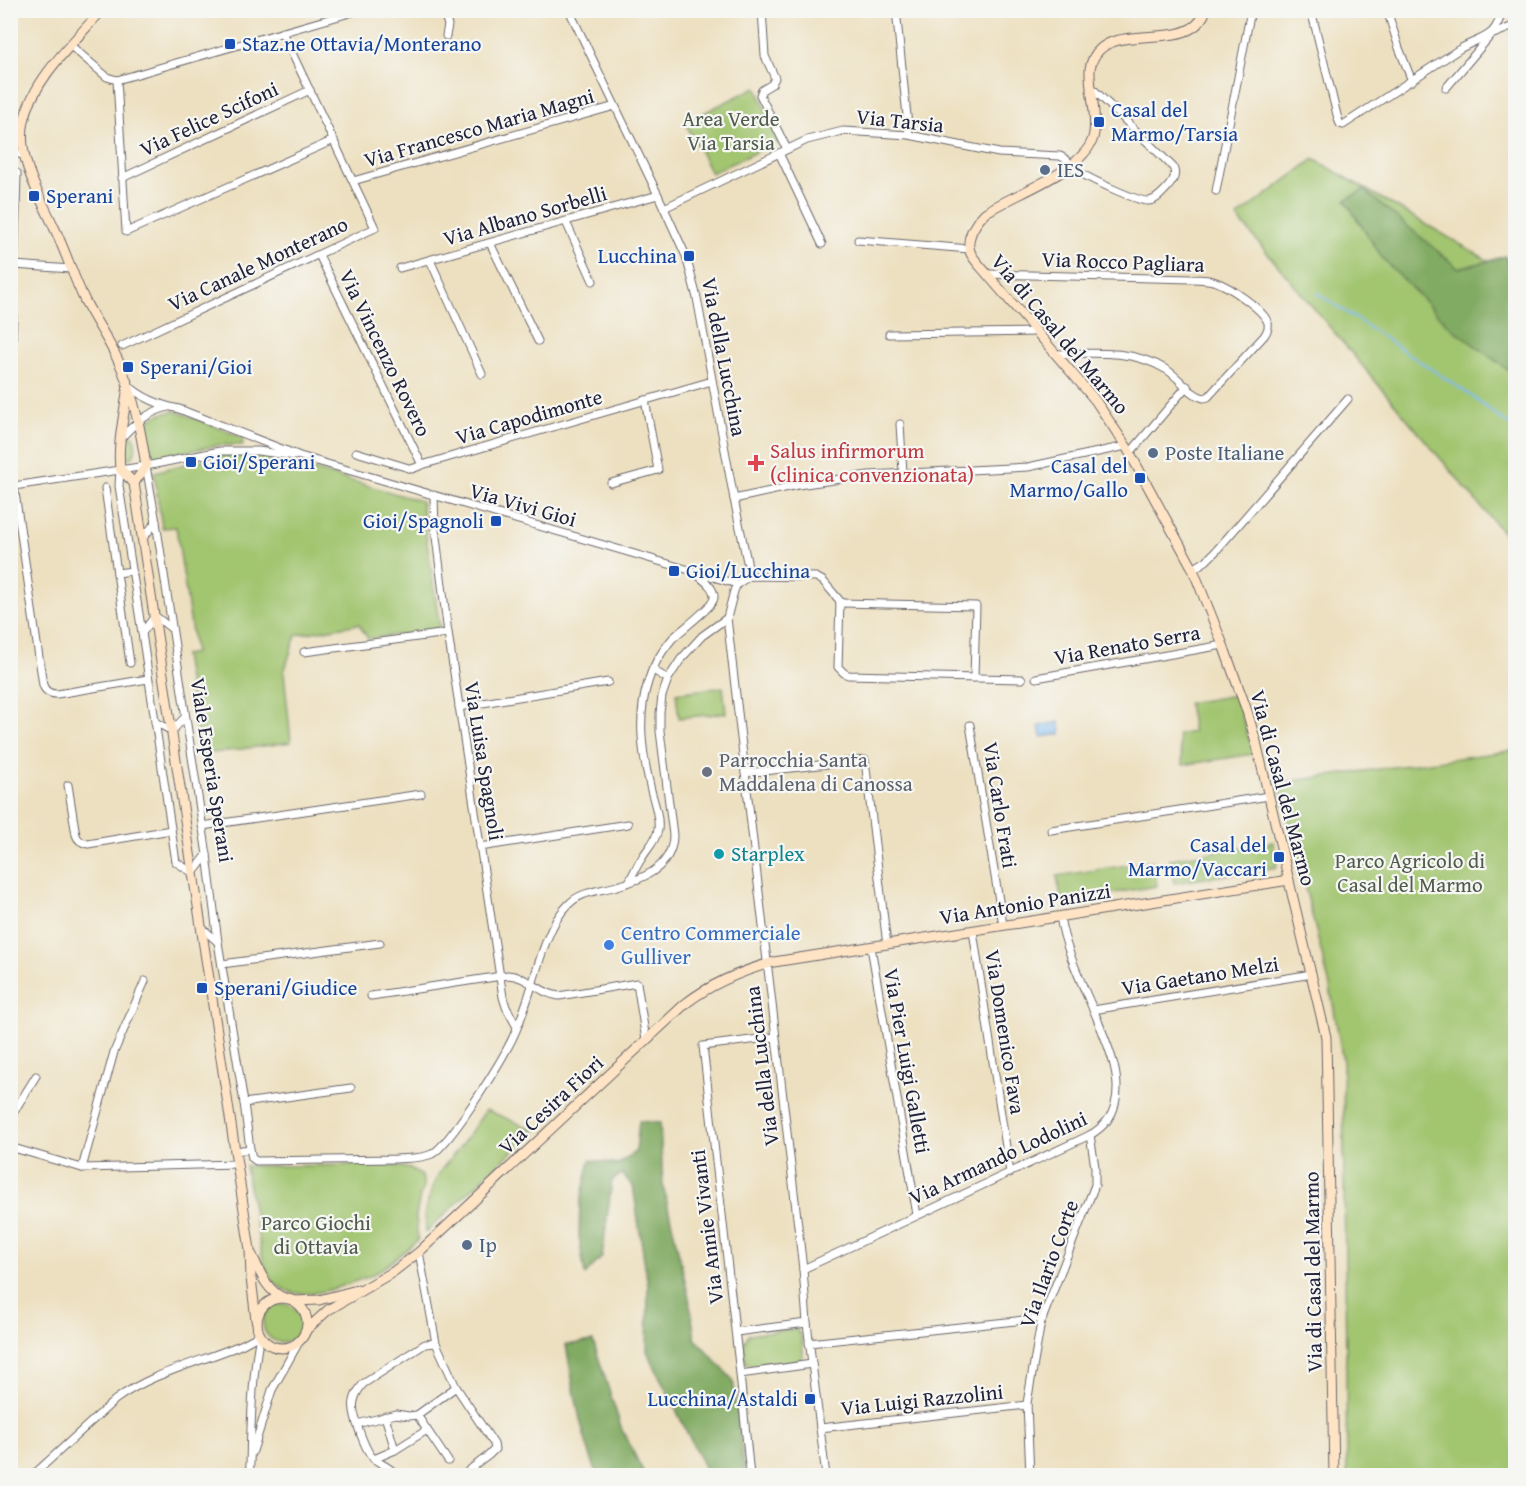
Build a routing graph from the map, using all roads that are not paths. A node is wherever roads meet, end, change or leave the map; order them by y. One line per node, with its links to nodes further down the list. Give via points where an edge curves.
1 (102, 10): 16 (street, Viale Esperia Sperani)
2 (360, 10): 13 (street)
3 (443, 10): 15 (street, via 448,25)
4 (569, 10): 22 (street, Via della Lucchina)
5 (762, 10): 25 (street, via 765,56 775,79 760,95)
6 (896, 10): 23 (street)
7 (1206, 10): 19 (street, Via di Casal del Marmo, via 1197,24 1182,33 1123,39 1102,48 1092,62)
8 (1251, 10): 33 (street)
9 (1311, 10): 18 (street, via 1340,124)
10 (1387, 10): 18 (street)
11 (1502, 10): 14 (street)
12 (1515, 25): 14 (street)
13 (282, 32): 17 (street); 21 (street, Via Canale Monterano)
14 (1491, 35): 18 (street, via 1465,45); 20 (street)
15 (446, 36)
16 (71, 46): 17 (street, via 104,75); 28 (street, Viale Esperia Sperani, via 48,72 27,109 22,132)
17 (117, 80): 31 (street)
18 (1412, 81)
19 (1091, 87): 29 (street, Via di Casal del Marmo, via 1094,136); 29 (street, Via Tarsia, via 1170,164 1175,177 1159,196 1146,201 1086,176)
20 (1446, 88)
21 (310, 90): 24 (street, Via Canale Monterano); 31 (street, Via Felice Scifoni)
22 (615, 106): 32 (street, Via Francesco Maria Magni); 34 (street, Via della Lucchina)
23 (909, 135): 25 (street, Via Tarsia, via 843,131); 29 (street, Via Tarsia, via 999,153 1060,156)
24 (334, 140): 31 (street, via 126,232); 32 (street, Via Canale Monterano)
25 (787, 149): 27 (street, Via Tarsia)
26 (10, 150): 28 (street)
27 (778, 153): 35 (street, Via Tarsia); 39 (street)
28 (25, 156): 45 (street, Viale Esperia Sperani)
29 (1072, 165): 40 (street, Via di Casal del Marmo, via 987,212 972,231)
30 (17, 173): 43 (street)
31 (122, 178)
32 (353, 181): 41 (street, Via Canale Monterano, via 375,228)
33 (1216, 191)
34 (658, 195): 35 (street, Via della Lucchina); 36 (street, Via Albano Sorbelli)
35 (664, 208): 54 (street, Via della Lucchina, via 691,272)
36 (566, 222): 38 (street, Via Albano Sorbelli); 47 (street)
37 (858, 240): 40 (street)
38 (490, 243): 42 (street, Via Albano Sorbelli); 50 (street)
39 (822, 244)
40 (969, 249): 46 (street, Via di Casal del Marmo)
41 (320, 255): 51 (street, Via Canale Monterano); 67 (street, Via Vincenzo Rovero)
42 (430, 260): 44 (street, Via Albano Sorbelli); 53 (street)
43 (14, 265): 45 (street); 55 (street)
44 (400, 268)
45 (71, 269): 56 (street, Viale Esperia Sperani)
46 (987, 274): 48 (street, Via di Casal del Marmo); 57 (street, Via Rocco Pagliara, via 1192,279 1228,287 1264,316 1267,331 1207,398 1199,397)
47 (594, 281)
48 (1037, 332): 49 (street); 52 (street, Via di Casal del Marmo)
49 (889, 334)
50 (538, 342)
51 (122, 346)
52 (1056, 354): 57 (street, Via Rocco Pagliara, via 1132,356 1166,369); 64 (street, Via di Casal del Marmo, via 1100,406)
53 (482, 374)
54 (712, 381): 59 (street, Via Capodimonte); 75 (street, Via della Lucchina)
55 (11, 384)
56 (128, 384): 60 (street, Via Vivi Gioi, via 142,396); 61 (street, Viale Esperia Sperani); 63 (street)
57 (1187, 386): 64 (street)
58 (1348, 399): 80 (street, via 1215,552)
59 (645, 400): 67 (street, Via Capodimonte); 72 (street, via 658,470)
60 (168, 407): 61 (street); 66 (street, Via Vivi Gioi)
61 (139, 421): 63 (street); 68 (street, Viale Esperia Sperani)
62 (900, 424): 70 (street)
63 (119, 440): 69 (street)
64 (1128, 449): 70 (street, via 1028,467); 80 (street, Via di Casal del Marmo)
65 (356, 452): 67 (street, Via Capodimonte, via 412,469)
66 (300, 456): 68 (street, Via Vivi Gioi, via 234,450); 74 (street, Via Vivi Gioi)
67 (422, 465)
68 (146, 466): 69 (street, Via Vivi Gioi); 71 (street); 76 (street, Viale Esperia Sperani)
69 (120, 469): 71 (street); 78 (street); 101 (street, Via Vivi Gioi, via 14,486 47,691 57,694)
70 (903, 473): 75 (street, via 798,485)
71 (134, 483): 77 (street, Viale Esperia Sperani)
72 (611, 483)
73 (105, 488): 79 (street)
74 (434, 496): 82 (street, Via Vivi Gioi); 93 (street, Via Luisa Spagnoli)
75 (734, 500): 84 (street, Via della Lucchina)
76 (156, 522): 77 (street); 91 (street, Viale Esperia Sperani)
77 (143, 538): 89 (street, Viale Esperia Sperani)
78 (130, 560): 79 (street); 81 (street)
79 (116, 562): 83 (street)
80 (1193, 569): 94 (street, Via di Casal del Marmo)
81 (132, 571): 83 (street); 85 (street)
82 (693, 572): 87 (street, Via Vivi Gioi); 97 (street, via 712,589 712,603 674,638)
83 (117, 573): 86 (street)
84 (750, 576): 87 (street); 88 (street, via 818,578)
85 (134, 582): 86 (street); 92 (street)
86 (119, 584): 96 (street)
87 (737, 584): 90 (street, Via della Lucchina)
88 (840, 603): 98 (street, via 838,667 844,673); 98 (street, via 976,606)
89 (155, 616): 91 (street); 92 (street); 108 (street, Viale Esperia Sperani)
90 (727, 618): 102 (street, via 691,648); 109 (street, Via della Lucchina)
91 (172, 629): 105 (street, Viale Esperia Sperani)
92 (142, 633): 101 (street)
93 (448, 633): 95 (street); 104 (street, Via Luisa Spagnoli)
94 (1223, 645): 100 (street, Via Renato Serra); 112 (street, Via di Casal del Marmo, via 1253,732)
95 (304, 652)
96 (130, 663)
97 (653, 670): 102 (street); 121 (street, via 645,692 642,736 657,832)
98 (974, 678): 99 (street)
99 (1022, 678)
100 (1036, 678)
101 (148, 679): 106 (street)
102 (668, 679): 121 (street, via 662,696 660,731 673,841 661,865)
103 (608, 682): 104 (street)
104 (459, 707): 117 (street, Via Luisa Spagnoli)
105 (185, 717): 108 (street); 114 (street, Viale Esperia Sperani)
106 (155, 722): 108 (street); 115 (street)
107 (970, 724): 123 (street, Via Carlo Frati)
108 (172, 731): 119 (street, Viale Esperia Sperani)
109 (745, 773): 128 (street, via 865,760); 131 (street, Via della Lucchina)
110 (68, 785): 115 (street, via 76,835 82,842)
111 (421, 794): 114 (street)
112 (1269, 796): 116 (street); 120 (street, Via di Casal del Marmo)
113 (628, 824): 117 (street)
114 (202, 826): 118 (street, Viale Esperia Sperani)
115 (171, 830): 119 (street, via 176,862)
116 (1051, 830)
117 (480, 846): 133 (street, Via Luisa Spagnoli)
118 (207, 855): 119 (street); 126 (street, Viale Esperia Sperani)
119 (193, 873): 124 (street, Viale Esperia Sperani)
120 (1289, 880): 122 (street, Via Antonio Panizzi); 132 (street, Via di Casal del Marmo)
121 (629, 882): 135 (street, via 581,895 564,908 551,929)
122 (1059, 916): 123 (street, Via Antonio Panizzi); 138 (street, Via Armando Lodolini)
123 (1003, 926): 125 (street, Via Antonio Panizzi)
124 (201, 928): 126 (street); 139 (street, Viale Esperia Sperani)
125 (973, 931): 128 (street, Via Antonio Panizzi); 153 (street, Via Domenico Fava)
126 (219, 942): 130 (street, Viale Esperia Sperani)
127 (380, 943): 130 (street)
128 (887, 945): 129 (street, Via Antonio Panizzi)
129 (871, 947): 131 (street, Via Antonio Panizzi); 154 (street, Via Pier Luigi Galletti)
130 (222, 964): 137 (street, Viale Esperia Sperani)
131 (767, 964): 141 (street, Via della Lucchina); 142 (street, Via Cesira Fiori, via 710,986)
132 (1312, 974): 138 (street, Via Gaetano Melzi); 190 (street, Via di Casal del Marmo, via 1327,1044)
133 (500, 976): 135 (street, via 518,976); 136 (street); 140 (street, Via Luisa Spagnoli, via 505,1004)
134 (145, 981): 152 (street, via 114,1052)
135 (533, 984): 140 (street); 142 (street, via 559,996 637,983)
136 (371, 996)
137 (229, 1006): 139 (street); 145 (street, Viale Esperia Sperani)
138 (1093, 1010): 147 (street, Via Armando Lodolini, via 1112,1055 1117,1093 1108,1119)
139 (216, 1023): 150 (street, Viale Esperia Sperani)
140 (517, 1028): 149 (street, via 460,1123 432,1154 396,1159 256,1161)
141 (775, 1037): 157 (street, Via della Lucchina); 165 (street, Via Annie Vivanti, via 703,1046)
142 (646, 1041): 156 (street, Via Cesira Fiori)
143 (36, 1076): 146 (street)
144 (351, 1088): 145 (street)
145 (244, 1103): 149 (street, Viale Esperia Sperani)
146 (10, 1118)
147 (1090, 1135): 153 (street, Via Armando Lodolini); 161 (street, Via Ilario Corte, via 1095,1185)
148 (10, 1147): 152 (street)
149 (250, 1149): 150 (street)
150 (235, 1151): 151 (street, Viale Esperia Sperani)
151 (237, 1164): 152 (street); 155 (street, Viale Esperia Sperani)
152 (81, 1168)
153 (1010, 1173): 154 (street, Via Armando Lodolini)
154 (917, 1215): 157 (street, Via Armando Lodolini)
155 (250, 1250): 159 (street, Viale Esperia Sperani, via 267,1284); 162 (street, Viale Esperia Sperani)
156 (419, 1252): 158 (street, Via Cesira Fiori); 168 (street)
157 (803, 1269): 163 (street, Via della Lucchina)
158 (368, 1287): 160 (street, Via Cesira Fiori, via 319,1300); 164 (street, Via Cesira Fiori, via 328,1310)
159 (285, 1298): 160 (street); 162 (street, via 264,1304)
160 (295, 1301): 164 (street, via 307,1320)
161 (1043, 1318): 169 (street); 173 (street, Via Ilario Corte)
162 (256, 1320): 166 (street)
163 (807, 1323): 165 (street); 169 (street, Via della Lucchina)
164 (305, 1331): 167 (street)
165 (736, 1332): 171 (street, Via Annie Vivanti)
166 (259, 1335): 167 (street, via 279,1348); 180 (street); 183 (street, via 124,1394)
167 (299, 1342): 180 (street, via 272,1390)
168 (436, 1343): 172 (street); 176 (street, via 425,1344 363,1384 353,1402)
169 (809, 1343): 170 (street, Via della Lucchina)
170 (812, 1364): 171 (street); 177 (street, Via della Lucchina)
171 (740, 1374): 187 (street, Via Annie Vivanti)
172 (456, 1387): 174 (street); 186 (street, via 495,1449 468,1471)
173 (1027, 1405): 177 (street, Via Luigi Razzolini); 189 (street, Via Ilario Corte)
174 (417, 1415): 175 (street); 178 (street)
175 (385, 1416): 176 (street); 179 (street)
176 (357, 1424): 181 (street)
177 (820, 1428): 188 (street, Via della Lucchina)
178 (427, 1430): 179 (street); 182 (street)
179 (395, 1450): 181 (street)
180 (252, 1456): 184 (street)
181 (374, 1459): 185 (street)
182 (448, 1461)
183 (32, 1476)
184 (249, 1476)
185 (397, 1476)
186 (468, 1476)
187 (750, 1476)
188 (826, 1476)
189 (1030, 1476)
190 (1334, 1476)

